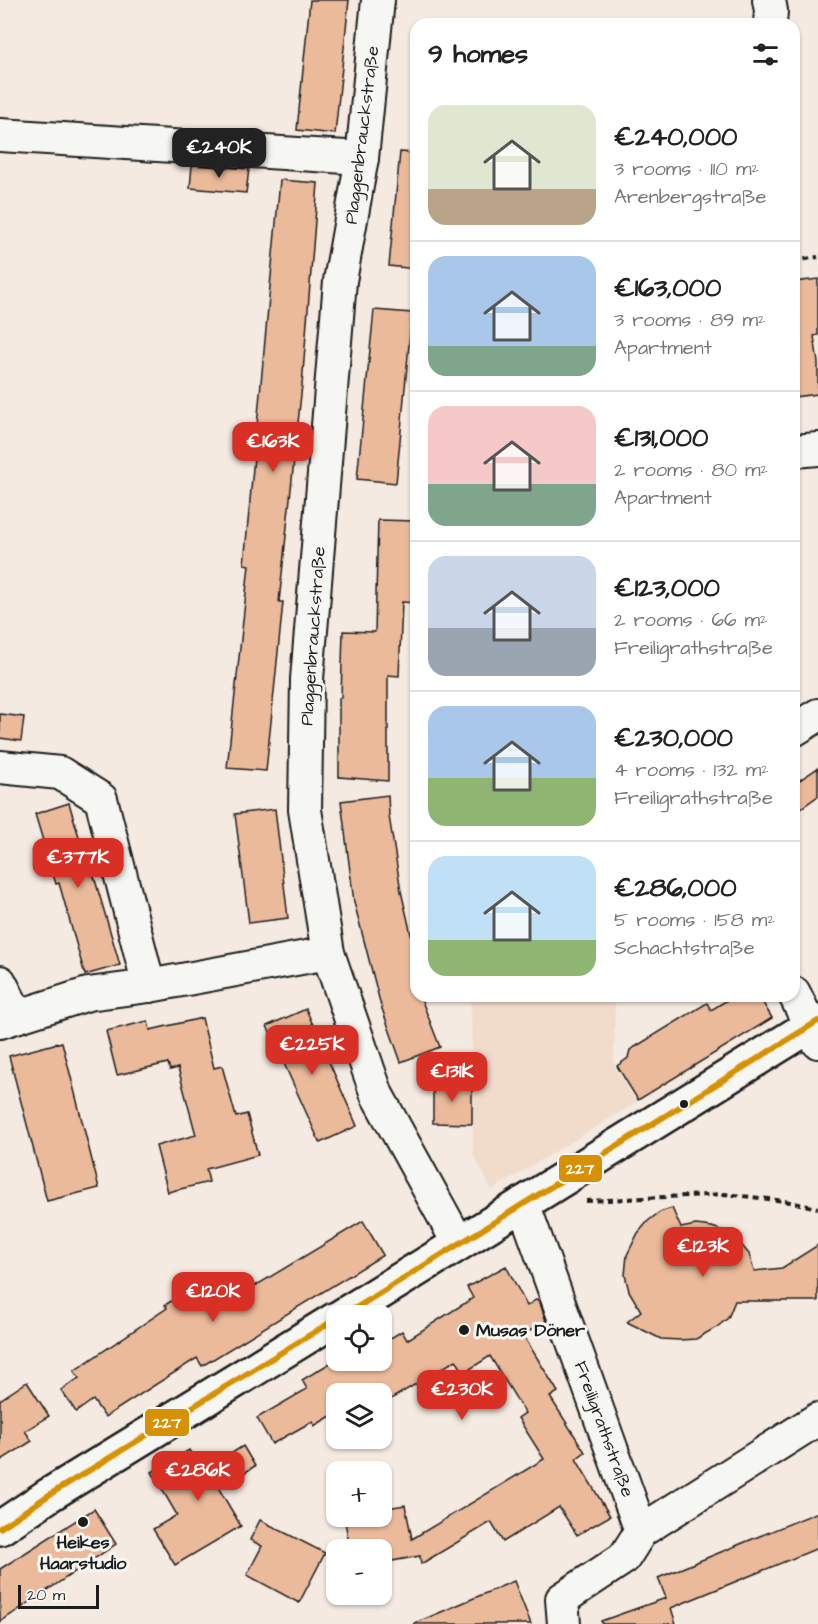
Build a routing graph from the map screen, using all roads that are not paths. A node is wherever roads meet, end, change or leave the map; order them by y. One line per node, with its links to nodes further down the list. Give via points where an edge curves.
1 (378, 0): 5 (street, Plaggenbrauckstraße)
2 (769, 0): 3 (street)
3 (770, 18)
4 (0, 135): 5 (street)
5 (362, 158): 11 (street, Plaggenbrauckstraße, via 340,281 307,679 305,810)
6 (818, 449): 7 (street)
7 (800, 450)
8 (818, 715): 9 (street)
9 (800, 726)
10 (0, 767): 13 (street, via 60,774 101,799)
11 (328, 953): 13 (street); 18 (street, Plaggenbrauckstraße, via 377,1095)
12 (0, 982): 15 (street)
13 (149, 986): 15 (street, via 88,994)
14 (799, 1002): 16 (street)
15 (8, 1018)
16 (816, 1030): 17 (street)
17 (523, 1203): 18 (street); 23 (street, Freiligrathstraße)
18 (459, 1244): 19 (street)
19 (360, 1305)
20 (326, 1325): 22 (street)
21 (818, 1419): 23 (street)
22 (0, 1528)
23 (641, 1531): 24 (street, via 624,1558 562,1599)
24 (564, 1624)

